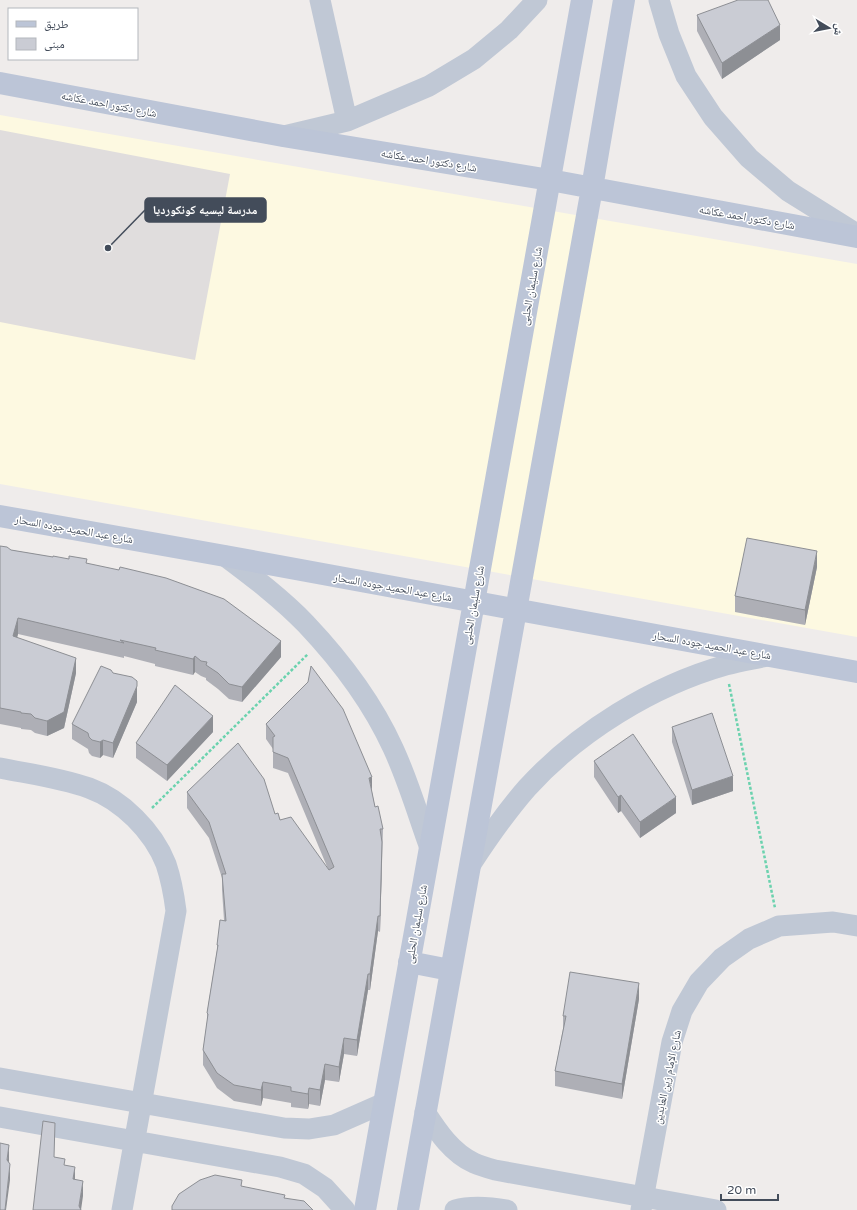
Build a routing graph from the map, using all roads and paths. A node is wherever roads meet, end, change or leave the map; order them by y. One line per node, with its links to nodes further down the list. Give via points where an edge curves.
1 (320, 0): 7 (street)
2 (537, 0): 7 (street, via 509,30 474,59 429,86)
3 (582, 0): 9 (street, شارع سليمان الحلبى)
4 (624, 0): 10 (street)
5 (659, 0): 11 (street, via 686,76 713,116 749,158 788,191)
6 (0, 83): 8 (street, شارع دكتور احمد عكاشه)
7 (347, 121): 8 (street)
8 (283, 136): 9 (street, شارع دكتور احمد عكاشه)
9 (550, 180): 10 (street, شارع دكتور احمد عكاشه); 14 (street, شارع سليمان الحلبى)
10 (592, 188): 11 (street, شارع دكتور احمد عكاشه); 15 (street)
11 (857, 236)
12 (0, 516): 13 (street, شارع عبد الحميد جوده السحار)
13 (225, 556): 14 (street, شارع عبد الحميد جوده السحار); 16 (street, via 306,623)
14 (474, 602): 15 (street, شارع عبد الحميد جوده السحار); 22 (street, شارع سليمان الحلبى)
15 (516, 609): 17 (street, شارع عبد الحميد جوده السحار); 23 (street)
16 (321, 641): 21 (path); 22 (street, via 340,662 369,703 393,748)
17 (768, 656): 18 (street); 19 (street, شارع عبد الحميد جوده السحار)
18 (725, 665): 23 (street, via 681,681 638,701 598,726 561,755 527,788 497,824); 24 (path)
19 (857, 672)
20 (0, 768): 21 (street, via 90,788 116,802)
21 (138, 821): 29 (street, via 154,841 165,863 173,887 176,911)
22 (430, 848): 26 (street, شارع سليمان الحلبى)
23 (471, 864): 27 (street)
24 (779, 926): 25 (street, شارع الإمام زين العابدين, via 833,922); 34 (street, شارع الإمام زين العابدين, via 749,939 722,958 699,982 682,1011 672,1042)
25 (857, 926)
26 (409, 962): 27 (street); 30 (street, شارع سليمان الحلبى)
27 (450, 970): 31 (street)
28 (0, 1078): 29 (street)
29 (142, 1103): 30 (street, via 284,1128 309,1129 334,1125); 33 (street)
30 (384, 1103): 37 (street, شارع سليمان الحلبى)
31 (425, 1112): 34 (street, via 438,1133 454,1150 473,1163); 38 (street)
32 (0, 1117): 33 (street)
33 (135, 1141): 35 (street); 36 (street, via 280,1167 304,1174 325,1188)
34 (642, 1203): 41 (street)
35 (122, 1210)
36 (345, 1210)
37 (365, 1210)
38 (408, 1210)
39 (455, 1210): 40 (street, via 489,1207)
40 (507, 1210)
41 (716, 1210)

